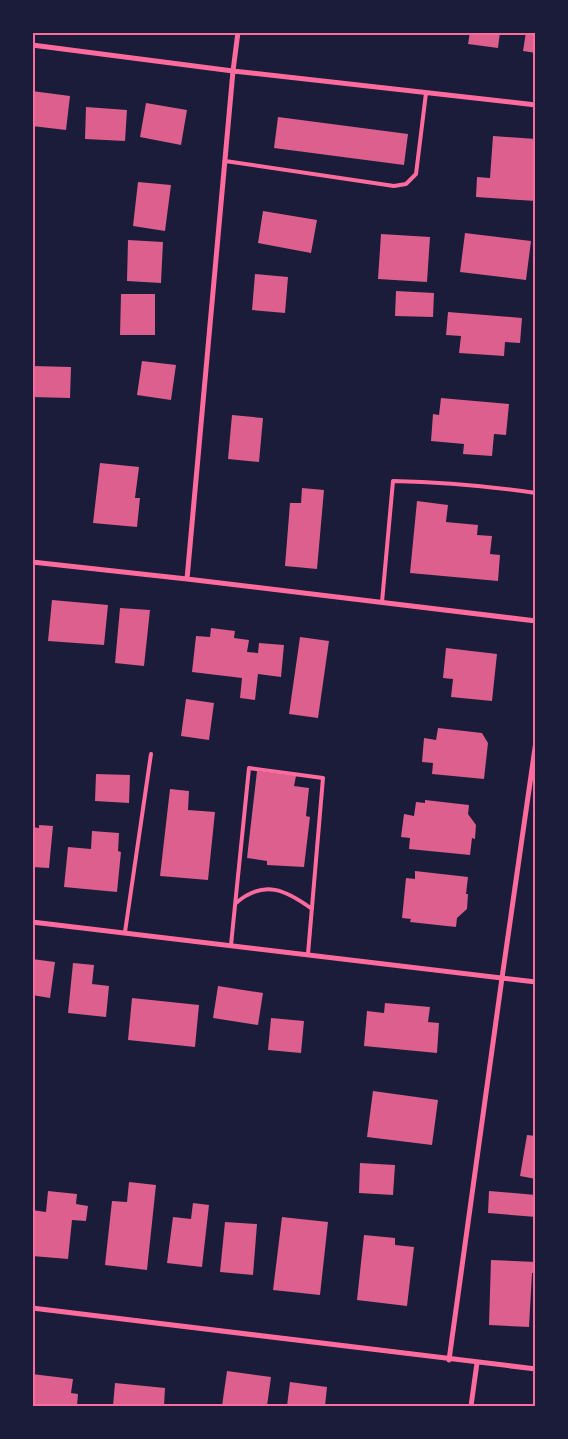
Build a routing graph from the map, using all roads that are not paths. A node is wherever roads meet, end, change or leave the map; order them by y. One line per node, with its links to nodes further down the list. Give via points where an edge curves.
1 (238, 32): 3 (street)
2 (32, 45): 3 (street)
3 (233, 71): 4 (street); 6 (street)
4 (426, 93): 5 (street); 6 (lane, via 416,174 406,184 394,186)
5 (536, 105)
6 (225, 162): 9 (street)
7 (536, 494): 10 (lane, via 393,481)
8 (32, 562): 9 (street)
9 (187, 578): 10 (street)
10 (382, 602): 11 (street)
11 (536, 621)
12 (536, 741): 20 (street)
13 (151, 754): 17 (lane)
14 (235, 903): 15 (lane, via 244,895 266,889 295,896); 15 (lane, via 249,768 323,778); 18 (lane)
15 (312, 909): 19 (lane)
16 (32, 922): 17 (street)
17 (126, 932): 18 (street)
18 (231, 945): 19 (street)
19 (308, 954): 20 (street)
20 (502, 978): 21 (street); 23 (street)
21 (536, 982)
22 (32, 1308): 23 (street)
23 (449, 1360): 24 (street)
24 (476, 1363): 25 (street); 26 (street)
25 (536, 1369)
26 (471, 1406)

